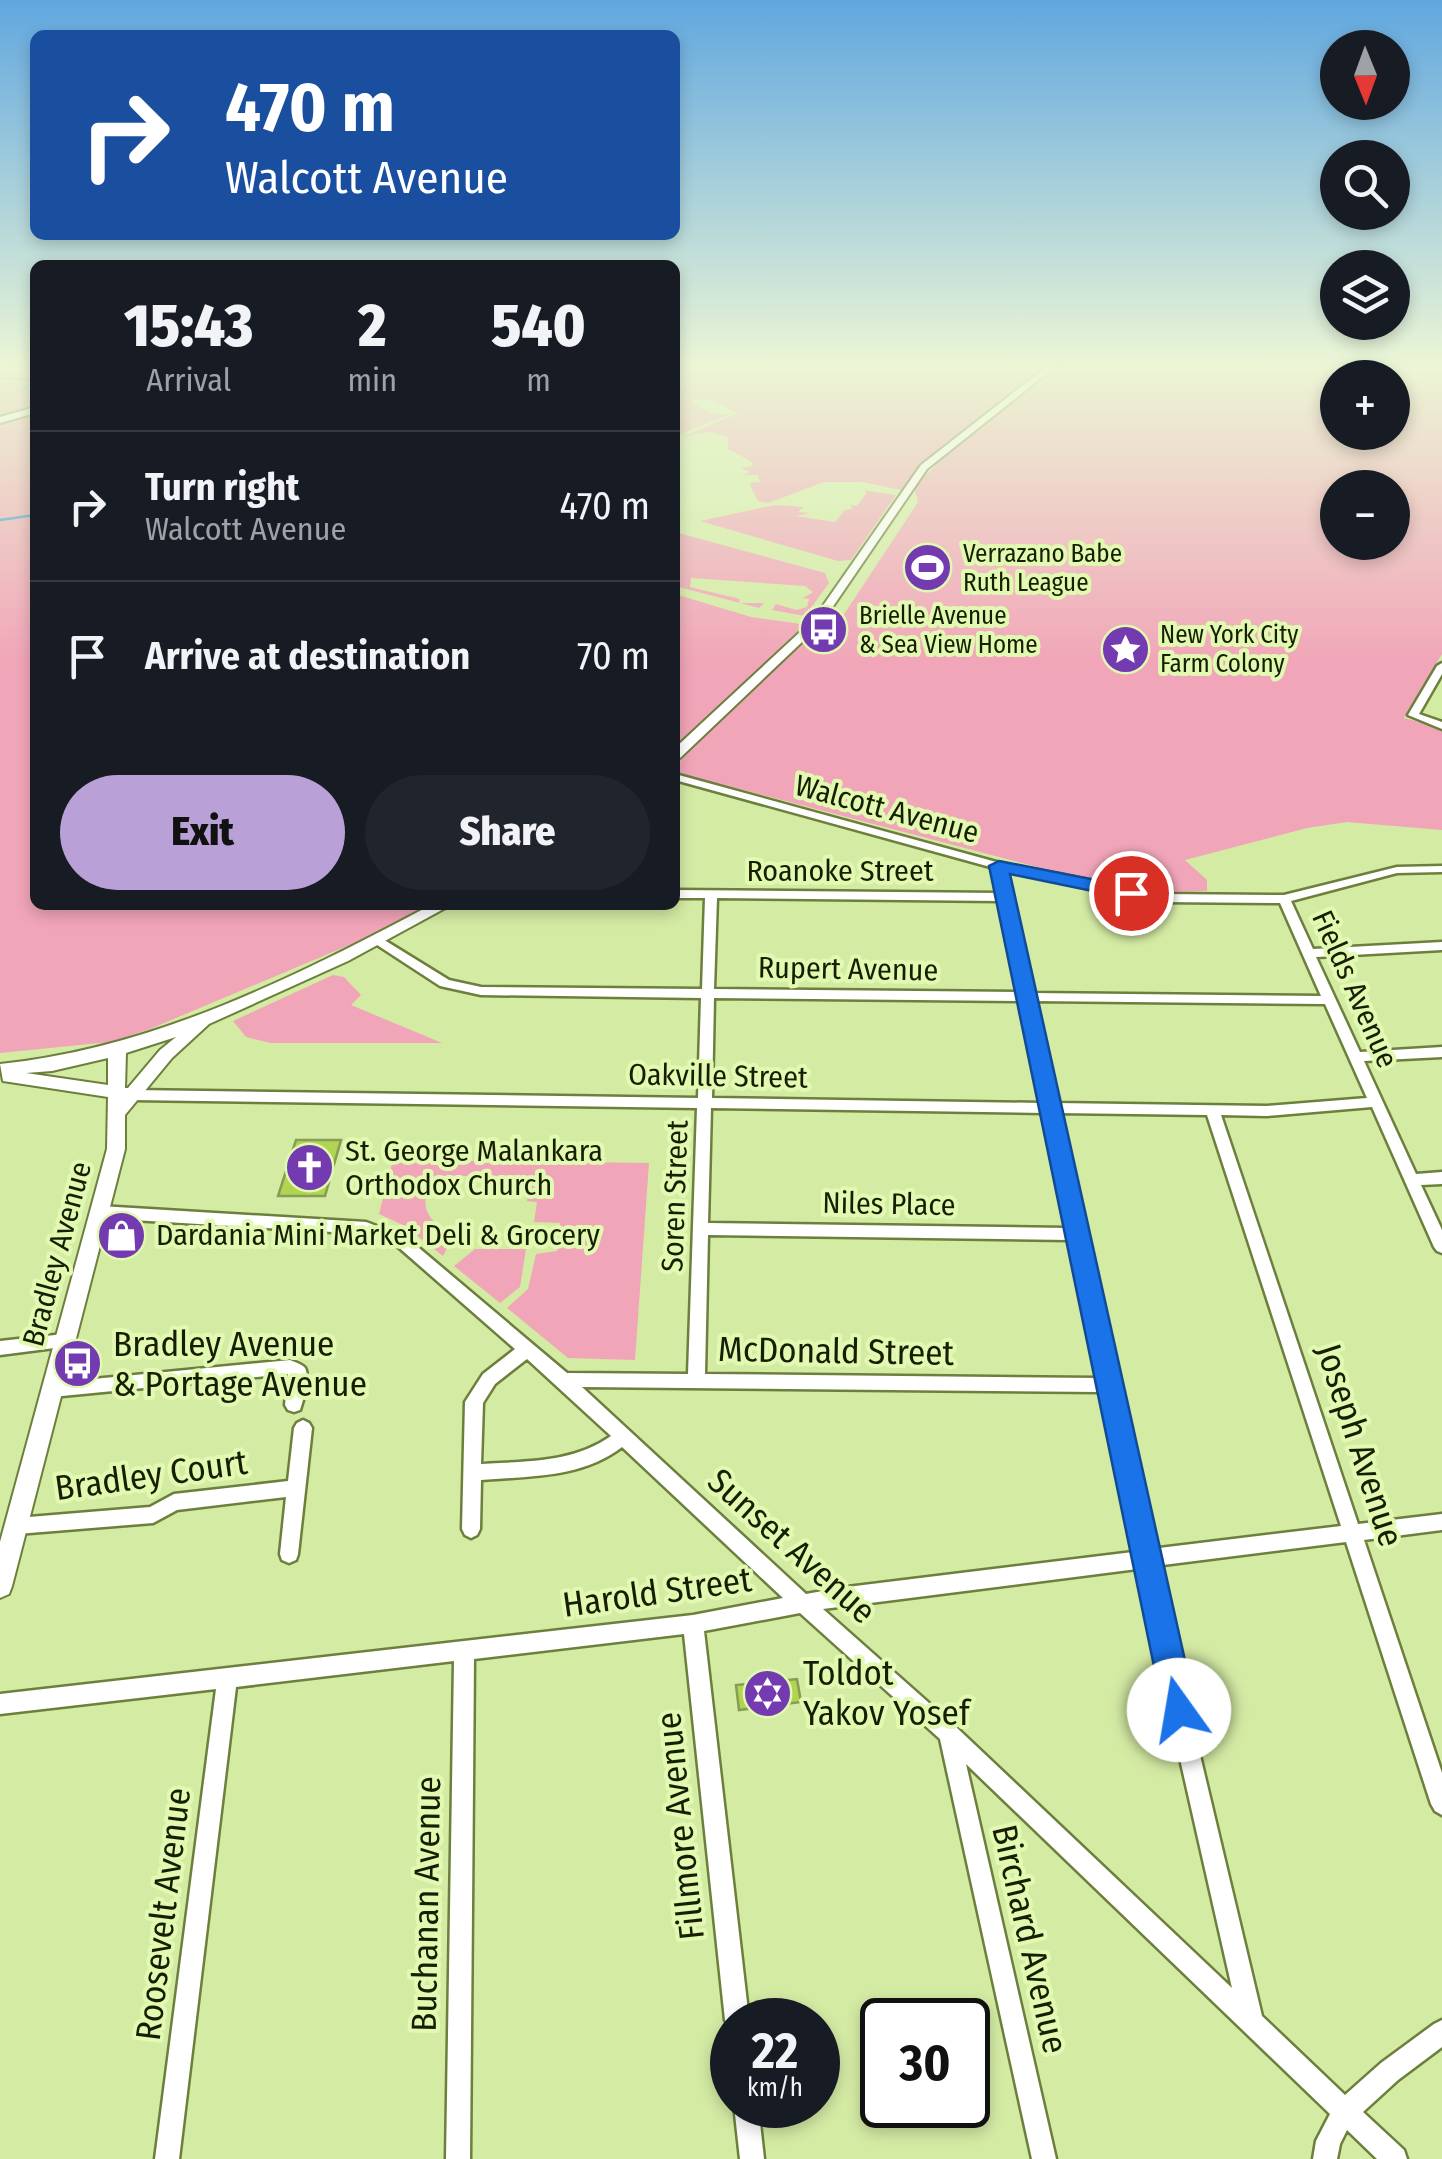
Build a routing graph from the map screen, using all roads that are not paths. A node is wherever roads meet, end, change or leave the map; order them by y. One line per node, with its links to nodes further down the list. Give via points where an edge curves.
1 (928, 464): 5 (street, via 817,622)
2 (1440, 672): 3 (street)
3 (1414, 717): 4 (street)
4 (1442, 726)
5 (680, 749)
6 (680, 778): 7 (street, Walcott Avenue)
7 (999, 866): 11 (street); 12 (street, Walcott Avenue, via 1160,898)
8 (1442, 869): 12 (street, Walcott Avenue, via 1397,870)
9 (680, 894): 10 (street, Roanoke Street)
10 (711, 895): 11 (street, Roanoke Street); 17 (street, Soren Street)
11 (1004, 897): 18 (street)
12 (1284, 899): 16 (street, Fields Avenue)
13 (434, 910): 14 (street)
14 (377, 941): 17 (street, Rupert Avenue, via 460,988); 20 (street)
15 (1442, 946): 16 (street)
16 (1308, 953): 19 (street, Fields Avenue)
17 (709, 993): 18 (street, Rupert Avenue); 27 (street, Soren Street)
18 (1025, 996): 19 (street, Rupert Avenue); 29 (street)
19 (1330, 1000): 23 (street, Fields Avenue)
20 (222, 1010): 21 (street); 25 (street)
21 (117, 1051): 24 (street); 25 (street, Bradley Avenue)
22 (1442, 1052): 23 (street)
23 (1356, 1057): 26 (street, Fields Avenue)
24 (0, 1072): 25 (street)
25 (122, 1100): 27 (street, Oakville Street); 33 (street, Bradley Avenue)
26 (1376, 1102): 28 (street, Fields Avenue); 32 (street, Fields Avenue)
27 (706, 1104): 29 (street, Oakville Street); 34 (street, Soren Street)
28 (1303, 1105): 30 (street, Oakville Street)
29 (1048, 1107): 30 (street, Oakville Street); 35 (street)
30 (1212, 1109): 52 (street, Joseph Avenue)
31 (1442, 1178): 32 (street)
32 (1412, 1180): 36 (street, Fields Avenue)
33 (100, 1212): 37 (street, Bradley Avenue); 39 (street, Sunset Avenue, via 386,1233)
34 (702, 1229): 35 (street, Niles Place); 41 (street, Soren Street)
35 (1075, 1234): 42 (street)
36 (1442, 1247)
37 (64, 1342): 38 (street); 43 (street, Bradley Avenue)
38 (0, 1348)
39 (527, 1349): 40 (street, Sunset Avenue); 47 (street, via 478,1392)
40 (564, 1380): 41 (street, McDonald Street); 46 (street, Sunset Avenue)
41 (696, 1380): 42 (street, McDonald Street)
42 (1107, 1385): 54 (street)
43 (52, 1390): 44 (street, via 294,1368); 50 (street, Bradley Avenue)
44 (294, 1405)
45 (302, 1428): 48 (street)
46 (621, 1438): 47 (street, via 594,1459); 56 (street, Sunset Avenue)
47 (472, 1473): 51 (street)
48 (295, 1488): 50 (street, Bradley Court, via 174,1502 153,1515); 53 (street)
49 (1442, 1522): 52 (street, Harold Street)
50 (16, 1526): 55 (street, Bradley Avenue)
51 (471, 1529)
52 (1352, 1531): 54 (street, Harold Street); 62 (street, Joseph Avenue)
53 (288, 1554)
54 (1144, 1556): 56 (street, Harold Street); 64 (street)
55 (0, 1586)
56 (800, 1602): 57 (street, Harold Street); 61 (street, Sunset Avenue)
57 (693, 1624): 58 (street, Harold Street); 63 (street, Fillmore Avenue)
58 (464, 1651): 59 (street, Harold Street); 69 (street, Buchanan Avenue)
59 (227, 1678): 60 (street, Harold Street); 68 (street, Roosevelt Avenue)
60 (0, 1704)
61 (949, 1734): 64 (street, Sunset Avenue); 71 (street, Birchard Avenue)
62 (1442, 1804)
63 (735, 1998)
64 (1250, 2017): 66 (street, Sunset Avenue)
65 (1442, 2032): 66 (street)
66 (1346, 2111): 72 (street, via 1331,2129); 73 (street, Sunset Avenue)
67 (749, 2128): 70 (street)
68 (168, 2159)
69 (458, 2159)
70 (752, 2159)
71 (1044, 2159)
72 (1325, 2159)
73 (1395, 2159)

